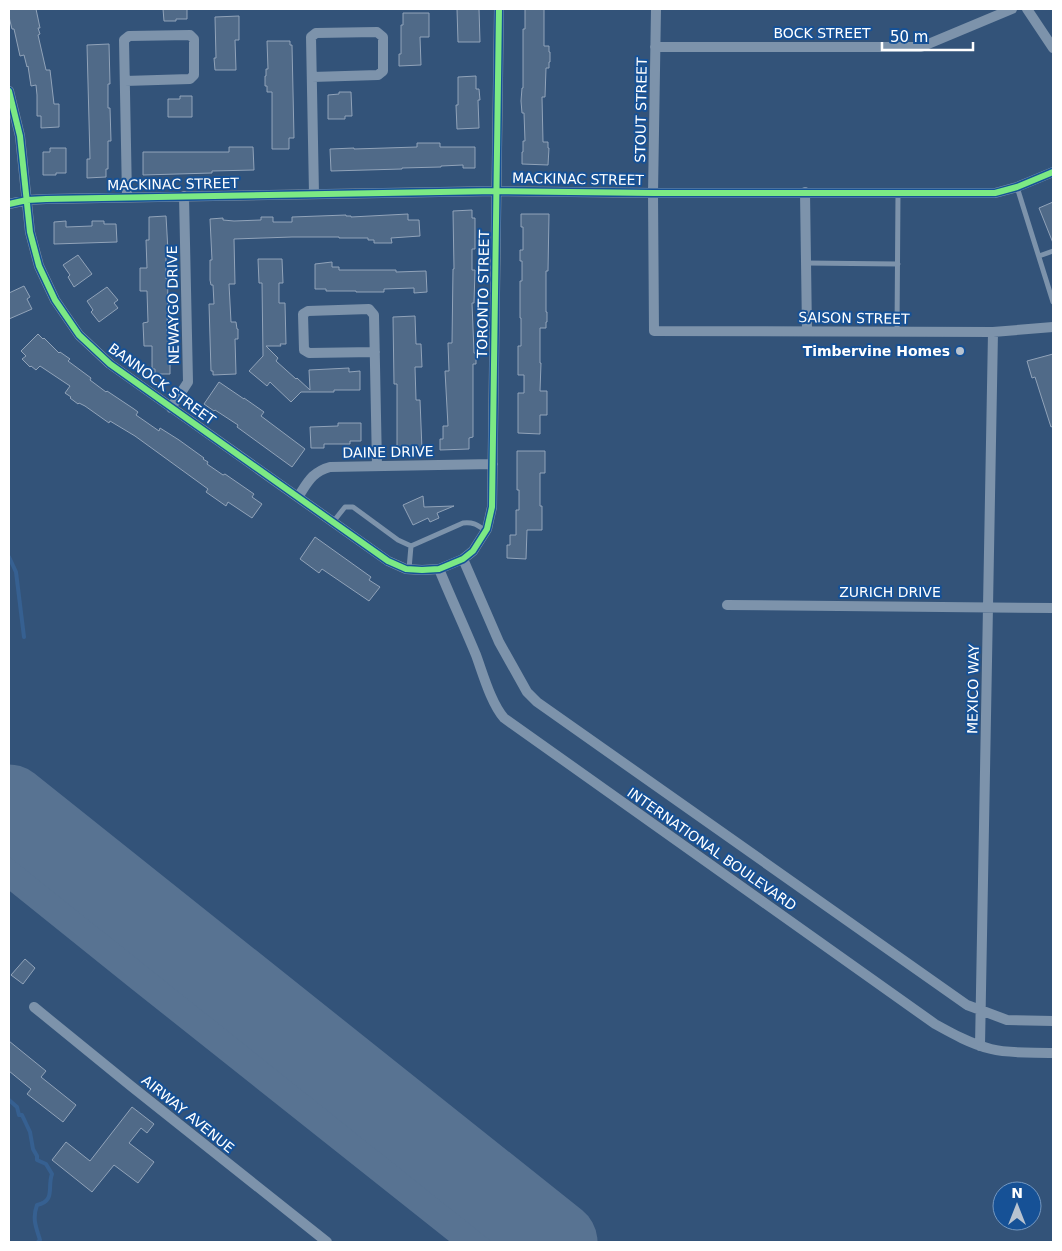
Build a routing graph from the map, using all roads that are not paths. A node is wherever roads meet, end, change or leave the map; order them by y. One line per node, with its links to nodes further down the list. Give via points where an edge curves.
1 (499, 9): 12 (street, TORONTO STREET)
2 (656, 9): 5 (street, STOUT STREET)
3 (1012, 9): 5 (street, BOCK STREET, via 921,47)
4 (1026, 9): 6 (street)
5 (655, 47): 13 (street, STOUT STREET)
6 (1053, 48)
7 (312, 77): 7 (street, via 311,37 316,33 377,32 383,37 383,70 378,75); 16 (street)
8 (125, 81): 8 (street, via 124,40 129,36 190,35 194,39 194,75 190,79); 18 (street)
9 (9, 90): 19 (street, BANNOCK STREET, via 20,136)
10 (1053, 172): 11 (street, MACKINAC STREET)
11 (1017, 187): 15 (street, MACKINAC STREET, via 995,193); 22 (lane)
12 (497, 191): 13 (street, MACKINAC STREET); 16 (street, MACKINAC STREET); 33 (street, TORONTO STREET)
13 (653, 192): 14 (street, MACKINAC STREET); 27 (street, STOUT STREET)
14 (805, 192): 15 (street, MACKINAC STREET); 23 (street)
15 (898, 193): 24 (lane)
16 (314, 194): 17 (street, MACKINAC STREET)
17 (184, 196): 18 (street, MACKINAC STREET); 32 (street, NEWAYGO DRIVE, via 188,382)
18 (127, 197): 19 (street, MACKINAC STREET)
19 (27, 200): 20 (street, MACKINAC STREET); 32 (street, BANNOCK STREET, via 30,232 39,266 55,300 80,335 110,364)
20 (9, 204)
21 (1053, 251): 22 (lane)
22 (1039, 256): 25 (lane)
23 (806, 263): 24 (lane); 28 (street)
24 (898, 264): 29 (lane)
25 (1053, 302)
26 (1053, 327): 30 (street, SAISON STREET)
27 (654, 331): 28 (street, SAISON STREET)
28 (807, 331): 29 (street, SAISON STREET)
29 (897, 332): 30 (street, SAISON STREET)
30 (993, 332): 44 (street, MEXICO WAY)
31 (375, 352): 31 (street, via 374,315 369,309 308,310 303,314 304,350 309,353); 34 (street)
32 (171, 408): 35 (street, BANNOCK STREET)
33 (493, 464): 34 (street, DAINE DRIVE); 37 (street, TORONTO STREET, via 492,507)
34 (377, 466): 35 (street, DAINE DRIVE, via 321,470 312,476)
35 (298, 496): 36 (street, BANNOCK STREET)
36 (333, 522): 38 (lane, via 345,507 353,507); 41 (street, BANNOCK STREET, via 388,561)
37 (486, 531): 38 (lane, via 476,523 464,522); 39 (street, TORONTO STREET)
38 (411, 546): 41 (lane)
39 (463, 559): 40 (street, TORONTO STREET); 47 (street, INTERNATIONAL BOULEVARD, via 499,642 527,692 537,702 959,1000)
40 (453, 564): 42 (street, BANNOCK STREET)
41 (409, 569): 42 (street, BANNOCK STREET)
42 (439, 569): 49 (street, INTERNATIONAL BOULEVARD, via 493,700 504,718 935,1024)
43 (727, 605): 44 (street, ZURICH DRIVE)
44 (988, 607): 45 (street, ZURICH DRIVE); 47 (street, MEXICO WAY)
45 (1053, 608)
46 (34, 1007): 51 (street, AIRWAY AVENUE)
47 (981, 1010): 48 (street, INTERNATIONAL BOULEVARD, via 1007,1020); 49 (street, MEXICO WAY)
48 (1053, 1021)
49 (980, 1046): 50 (street, INTERNATIONAL BOULEVARD, via 1010,1052)
50 (1053, 1053)
51 (327, 1242)

